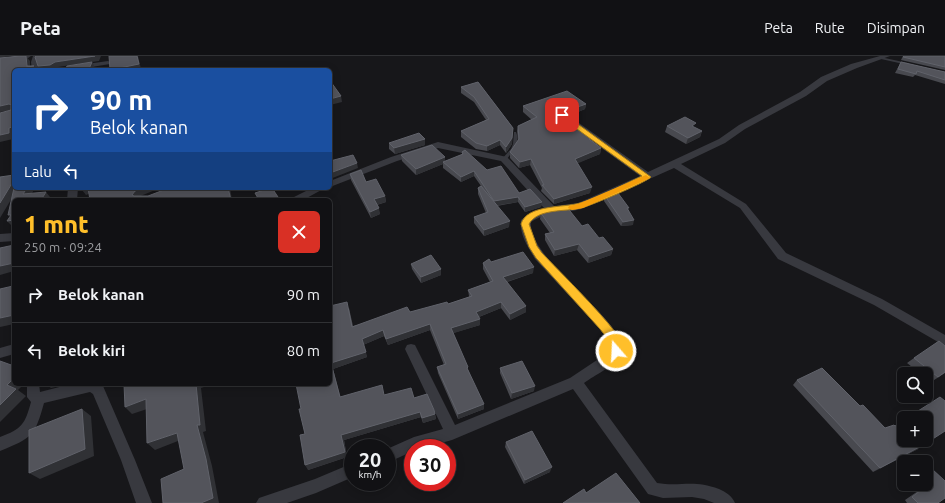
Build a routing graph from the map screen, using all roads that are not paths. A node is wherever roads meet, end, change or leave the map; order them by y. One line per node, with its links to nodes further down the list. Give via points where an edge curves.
1 (28, 56): 4 (street)
2 (36, 56): 7 (street)
3 (884, 57): 6 (lane); 12 (street, via 824,79 722,141)
4 (0, 61)
5 (108, 63): 8 (street)
6 (909, 65)
7 (36, 68)
8 (72, 68)
9 (562, 115): 13 (street)
10 (515, 133): 11 (lane, via 515,146)
11 (504, 158): 14 (street, via 438,145 401,156); 17 (street)
12 (674, 164): 13 (street); 20 (street, via 743,206 782,256 878,302)
13 (648, 177): 17 (street, via 580,206)
14 (332, 183)
15 (314, 190): 16 (street)
16 (299, 198)
17 (551, 209): 24 (street, via 526,220 526,228 533,247 616,342 616,351 610,358)
18 (12, 237): 19 (street)
19 (0, 238)
20 (945, 341)
21 (411, 349): 27 (street)
22 (12, 350): 23 (street)
23 (0, 353)
24 (576, 382): 27 (street); 33 (street, via 653,489 712,493)
25 (33, 386): 26 (street, via 34,397)
26 (39, 398): 28 (street, via 27,431); 31 (street, via 82,387 92,386 98,390)
27 (452, 433): 29 (street)
28 (0, 444)
29 (396, 452)
30 (344, 474): 32 (street)
31 (144, 503)
32 (264, 503)
33 (727, 503)

